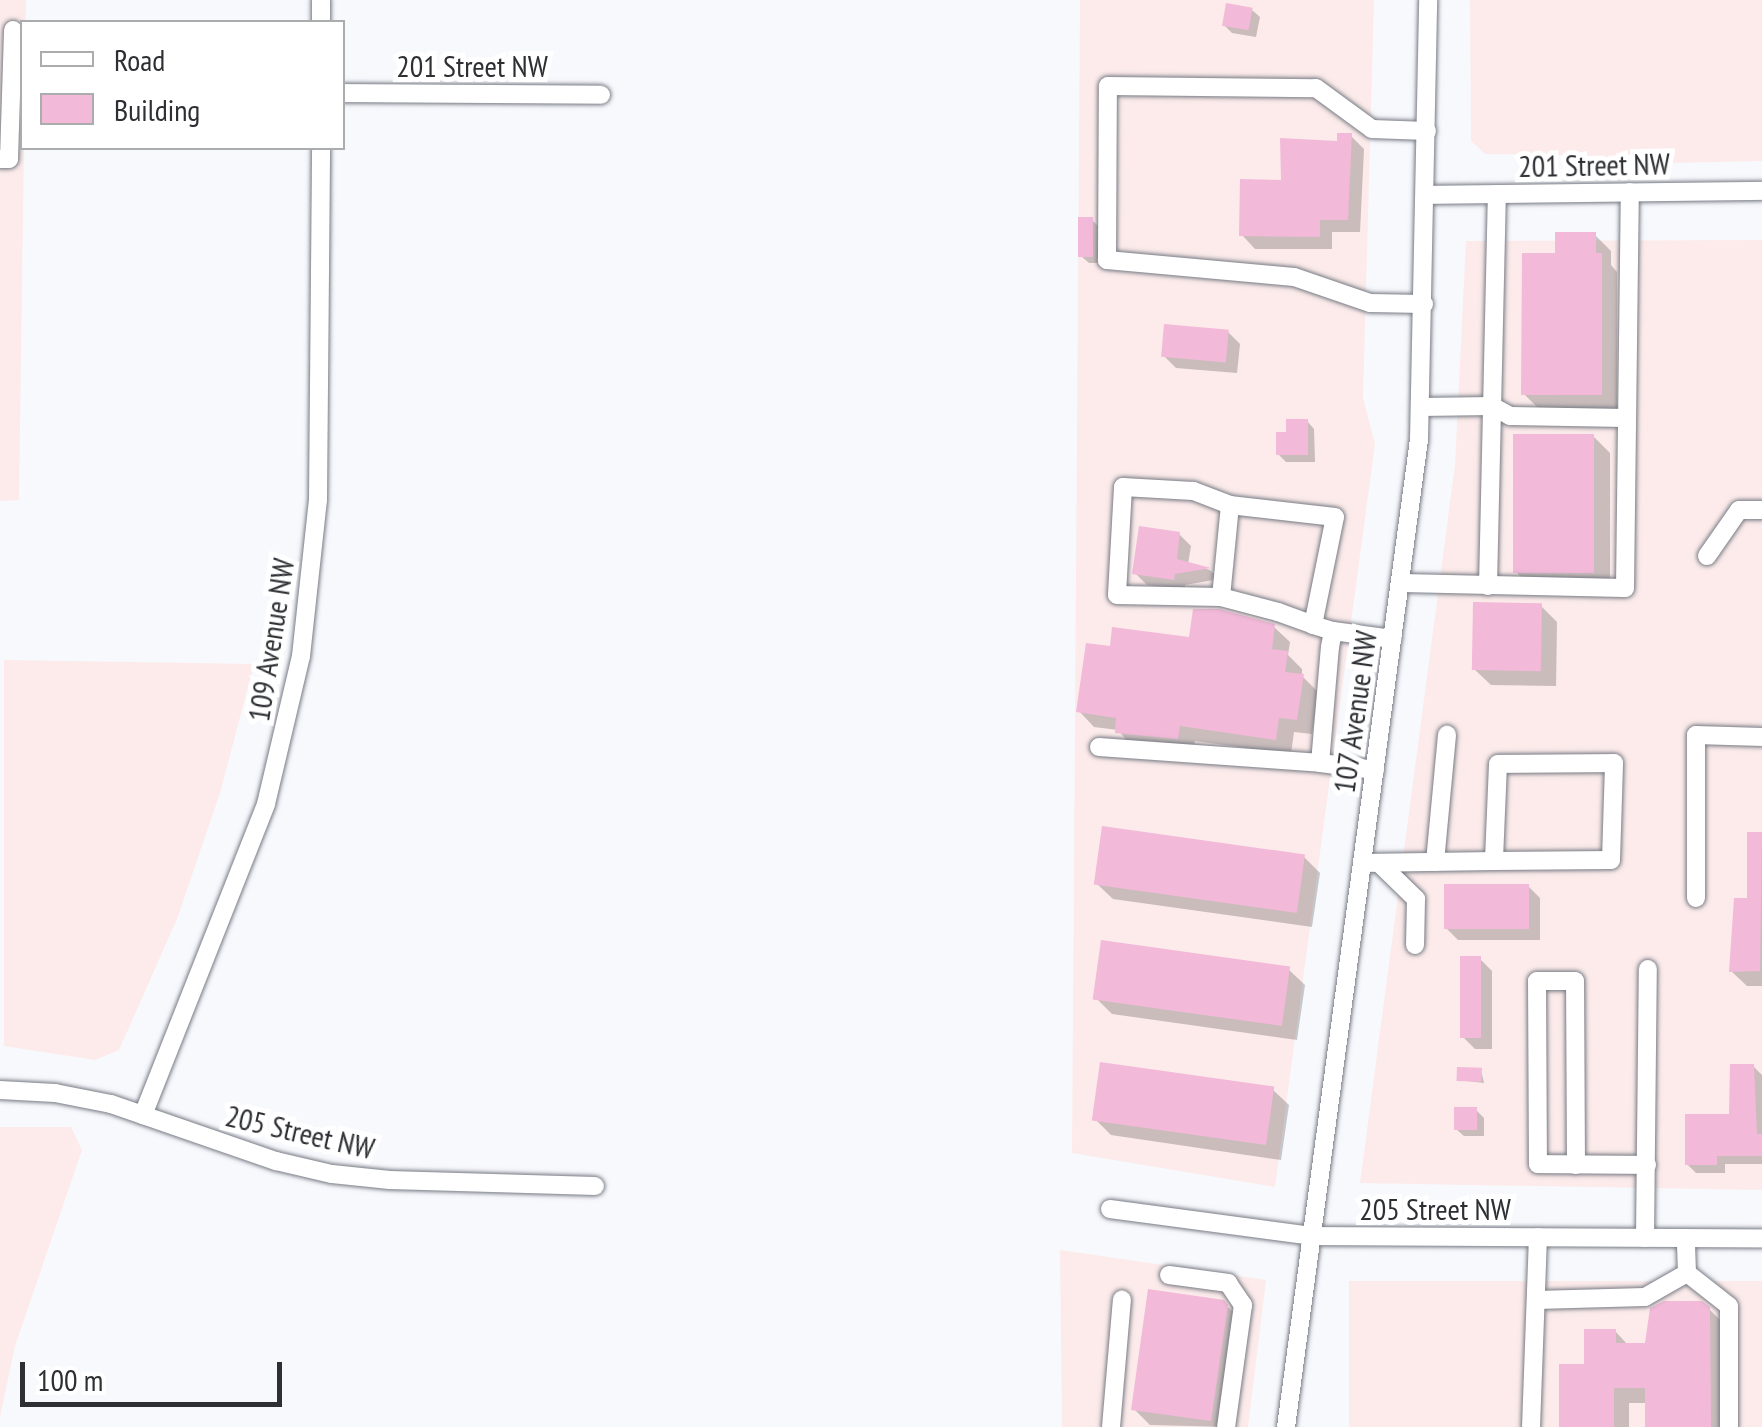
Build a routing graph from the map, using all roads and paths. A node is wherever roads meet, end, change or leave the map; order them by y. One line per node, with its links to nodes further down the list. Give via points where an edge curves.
1 (1428, 0): 5 (street, 107 Avenue NW)
2 (13, 30): 7 (street, via 10,159)
3 (345, 93): 4 (street, 201 Street NW)
4 (602, 95)
5 (1427, 131): 11 (street, 107 Avenue NW); 12 (street, via 1372,129 1316,88 1108,86 1107,260 1294,277 1370,303)
6 (320, 150): 37 (street, 109 Avenue NW, via 318,500 300,656 266,804)
7 (0, 159)
8 (1762, 191): 9 (street, 201 Street NW)
9 (1630, 192): 10 (street, 201 Street NW); 15 (street)
10 (1497, 194): 11 (street, 201 Street NW); 13 (street)
11 (1427, 195): 12 (street, 107 Avenue NW)
12 (1424, 304): 14 (street, 107 Avenue NW)
13 (1492, 406): 14 (street); 15 (street, via 1510,416); 20 (street)
14 (1420, 407): 19 (street, 107 Avenue NW)
15 (1626, 418): 20 (street, via 1624,588)
16 (1230, 505): 21 (street); 21 (street, via 1193,491 1123,488 1117,595); 22 (street, via 1335,517)
17 (1762, 510): 18 (street, via 1739,510)
18 (1707, 556)
19 (1400, 582): 20 (street); 24 (street, 107 Avenue NW)
20 (1488, 586)
21 (1220, 597): 22 (street)
22 (1313, 625): 23 (street)
23 (1333, 631): 24 (street); 28 (street)
24 (1392, 640): 29 (street, 107 Avenue NW)
25 (1447, 735): 31 (street)
26 (1762, 737): 33 (street, via 1696,735)
27 (1098, 747): 28 (street)
28 (1320, 763): 29 (street)
29 (1374, 770): 32 (street, 107 Avenue NW)
30 (1494, 861): 30 (street, via 1611,860 1614,763 1498,764); 31 (street)
31 (1436, 862): 32 (street)
32 (1371, 863): 34 (street, via 1416,899); 42 (street, 107 Avenue NW)
33 (1696, 898)
34 (1415, 945)
35 (1648, 970): 39 (street)
36 (0, 1090): 37 (street, 205 Street NW, via 54,1092)
37 (143, 1115): 40 (street, 205 Street NW, via 332,1174)
38 (1576, 1165): 38 (street, via 1538,1164 1537,982 1574,981); 39 (street)
39 (1647, 1166): 44 (street)
40 (595, 1186)
41 (1110, 1209): 42 (street, 205 Street NW)
42 (1312, 1236): 43 (street, 205 Street NW); 53 (street, 107 Avenue NW)
43 (1538, 1237): 44 (street, 205 Street NW); 50 (street)
44 (1645, 1238): 45 (street, 205 Street NW)
45 (1686, 1238): 46 (street, 205 Street NW); 47 (street)
46 (1762, 1238)
47 (1687, 1272): 50 (street, via 1645,1297); 55 (street, via 1729,1306)
48 (1169, 1274): 52 (street, via 1228,1283 1243,1305)
49 (1122, 1299): 51 (street)
50 (1536, 1300): 54 (street)
51 (1111, 1427)
52 (1226, 1427)
53 (1286, 1427)
54 (1532, 1427)
55 (1728, 1427)

